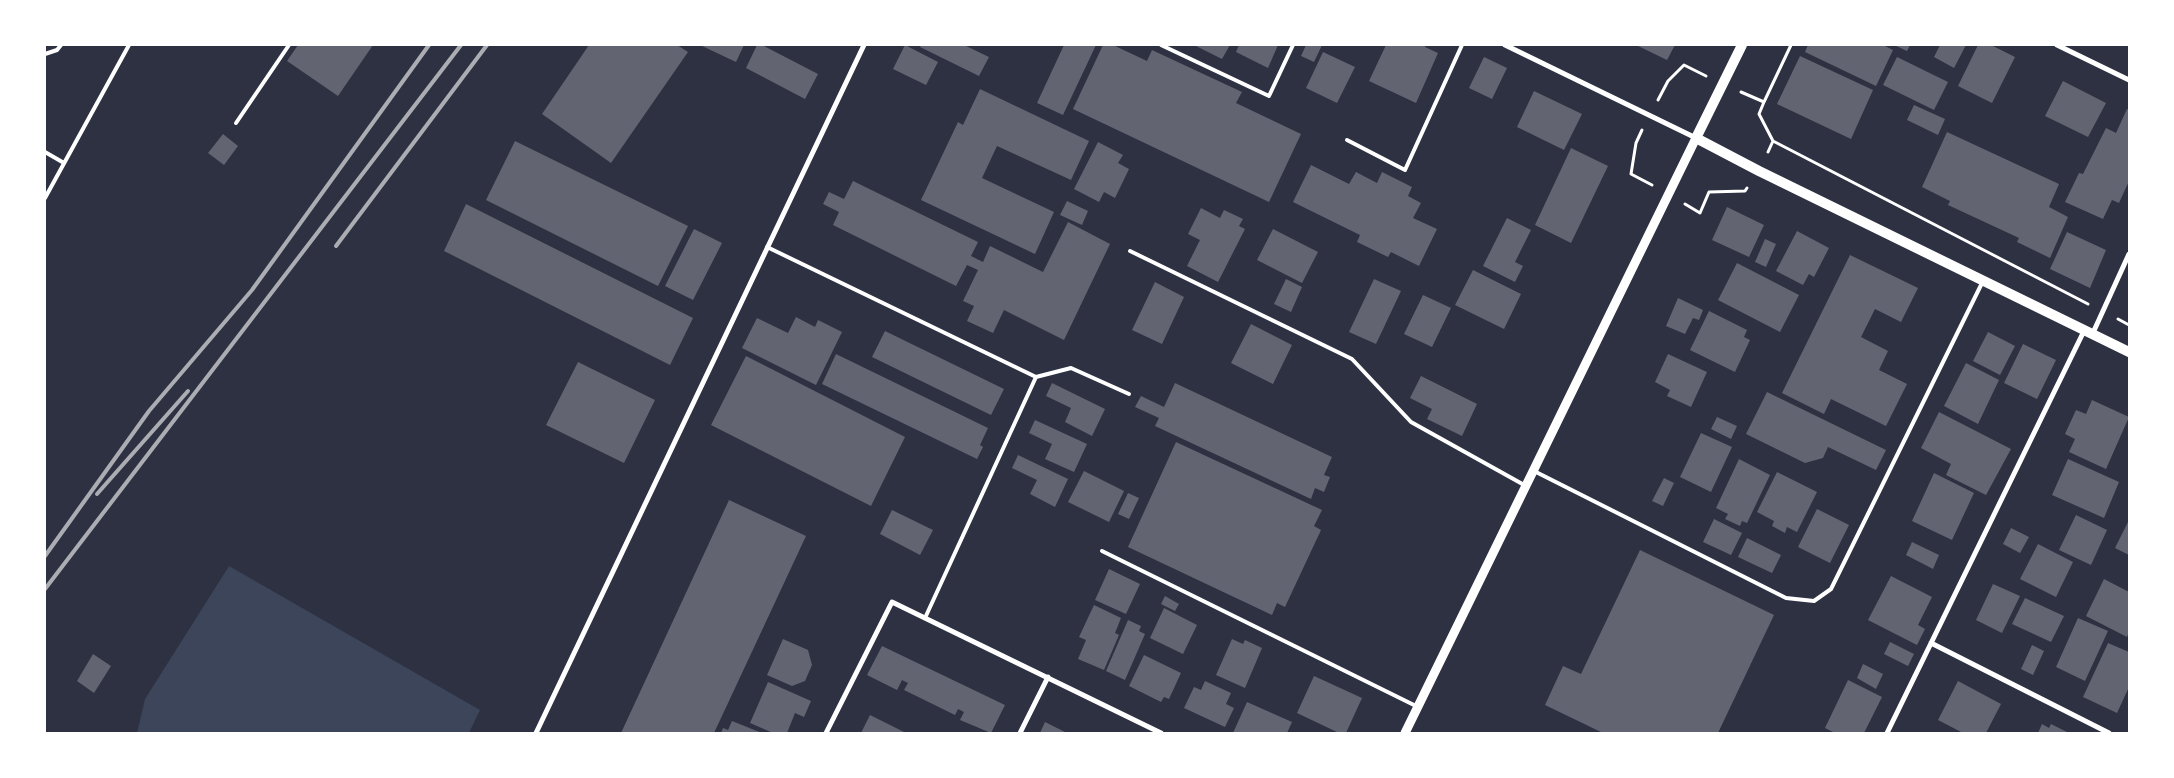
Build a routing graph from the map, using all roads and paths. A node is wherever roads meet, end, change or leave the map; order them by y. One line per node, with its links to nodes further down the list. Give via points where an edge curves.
1 (61, 45): 12 (lane)
2 (129, 45): 20 (lane)
3 (289, 45): 15 (lane)
4 (863, 45): 22 (street)
5 (1161, 45): 6 (lane, via 1270,96)
6 (1293, 45)
7 (1462, 45): 17 (lane, via 1405,170)
8 (1505, 45): 16 (street)
9 (1742, 45): 16 (main road)
10 (1790, 45): 14 (path)
11 (2057, 45): 13 (street)
12 (45, 54)
13 (2129, 80)
14 (1764, 102)
15 (236, 123)
16 (1696, 138): 25 (main road); 32 (street)
17 (1347, 140)
18 (1773, 142): 26 (path)
19 (45, 152): 20 (lane)
20 (64, 163): 21 (lane)
21 (45, 198)
22 (767, 247): 30 (lane); 39 (street)
23 (1130, 251): 33 (lane, via 1352,359 1411,422)
24 (2129, 254): 26 (street)
25 (1983, 281): 28 (main road); 32 (lane, via 1831,589 1814,601 1786,598)
26 (2103, 312): 27 (path); 28 (street)
27 (2129, 324)
28 (2088, 333): 29 (main road); 36 (street)
29 (2129, 352)
30 (1036, 377): 31 (lane, via 1071,368); 35 (lane)
31 (1129, 394)
32 (1534, 470): 33 (street)
33 (1526, 486): 38 (street)
34 (1102, 551): 38 (lane)
35 (925, 618): 37 (street); 40 (street, via 892,602)
36 (1931, 643): 44 (street); 45 (street)
37 (1048, 677): 41 (street); 42 (street)
38 (1418, 707): 43 (street)
39 (536, 733)
40 (826, 733)
41 (1020, 733)
42 (1161, 733)
43 (1405, 733)
44 (1887, 733)
45 (2109, 733)

